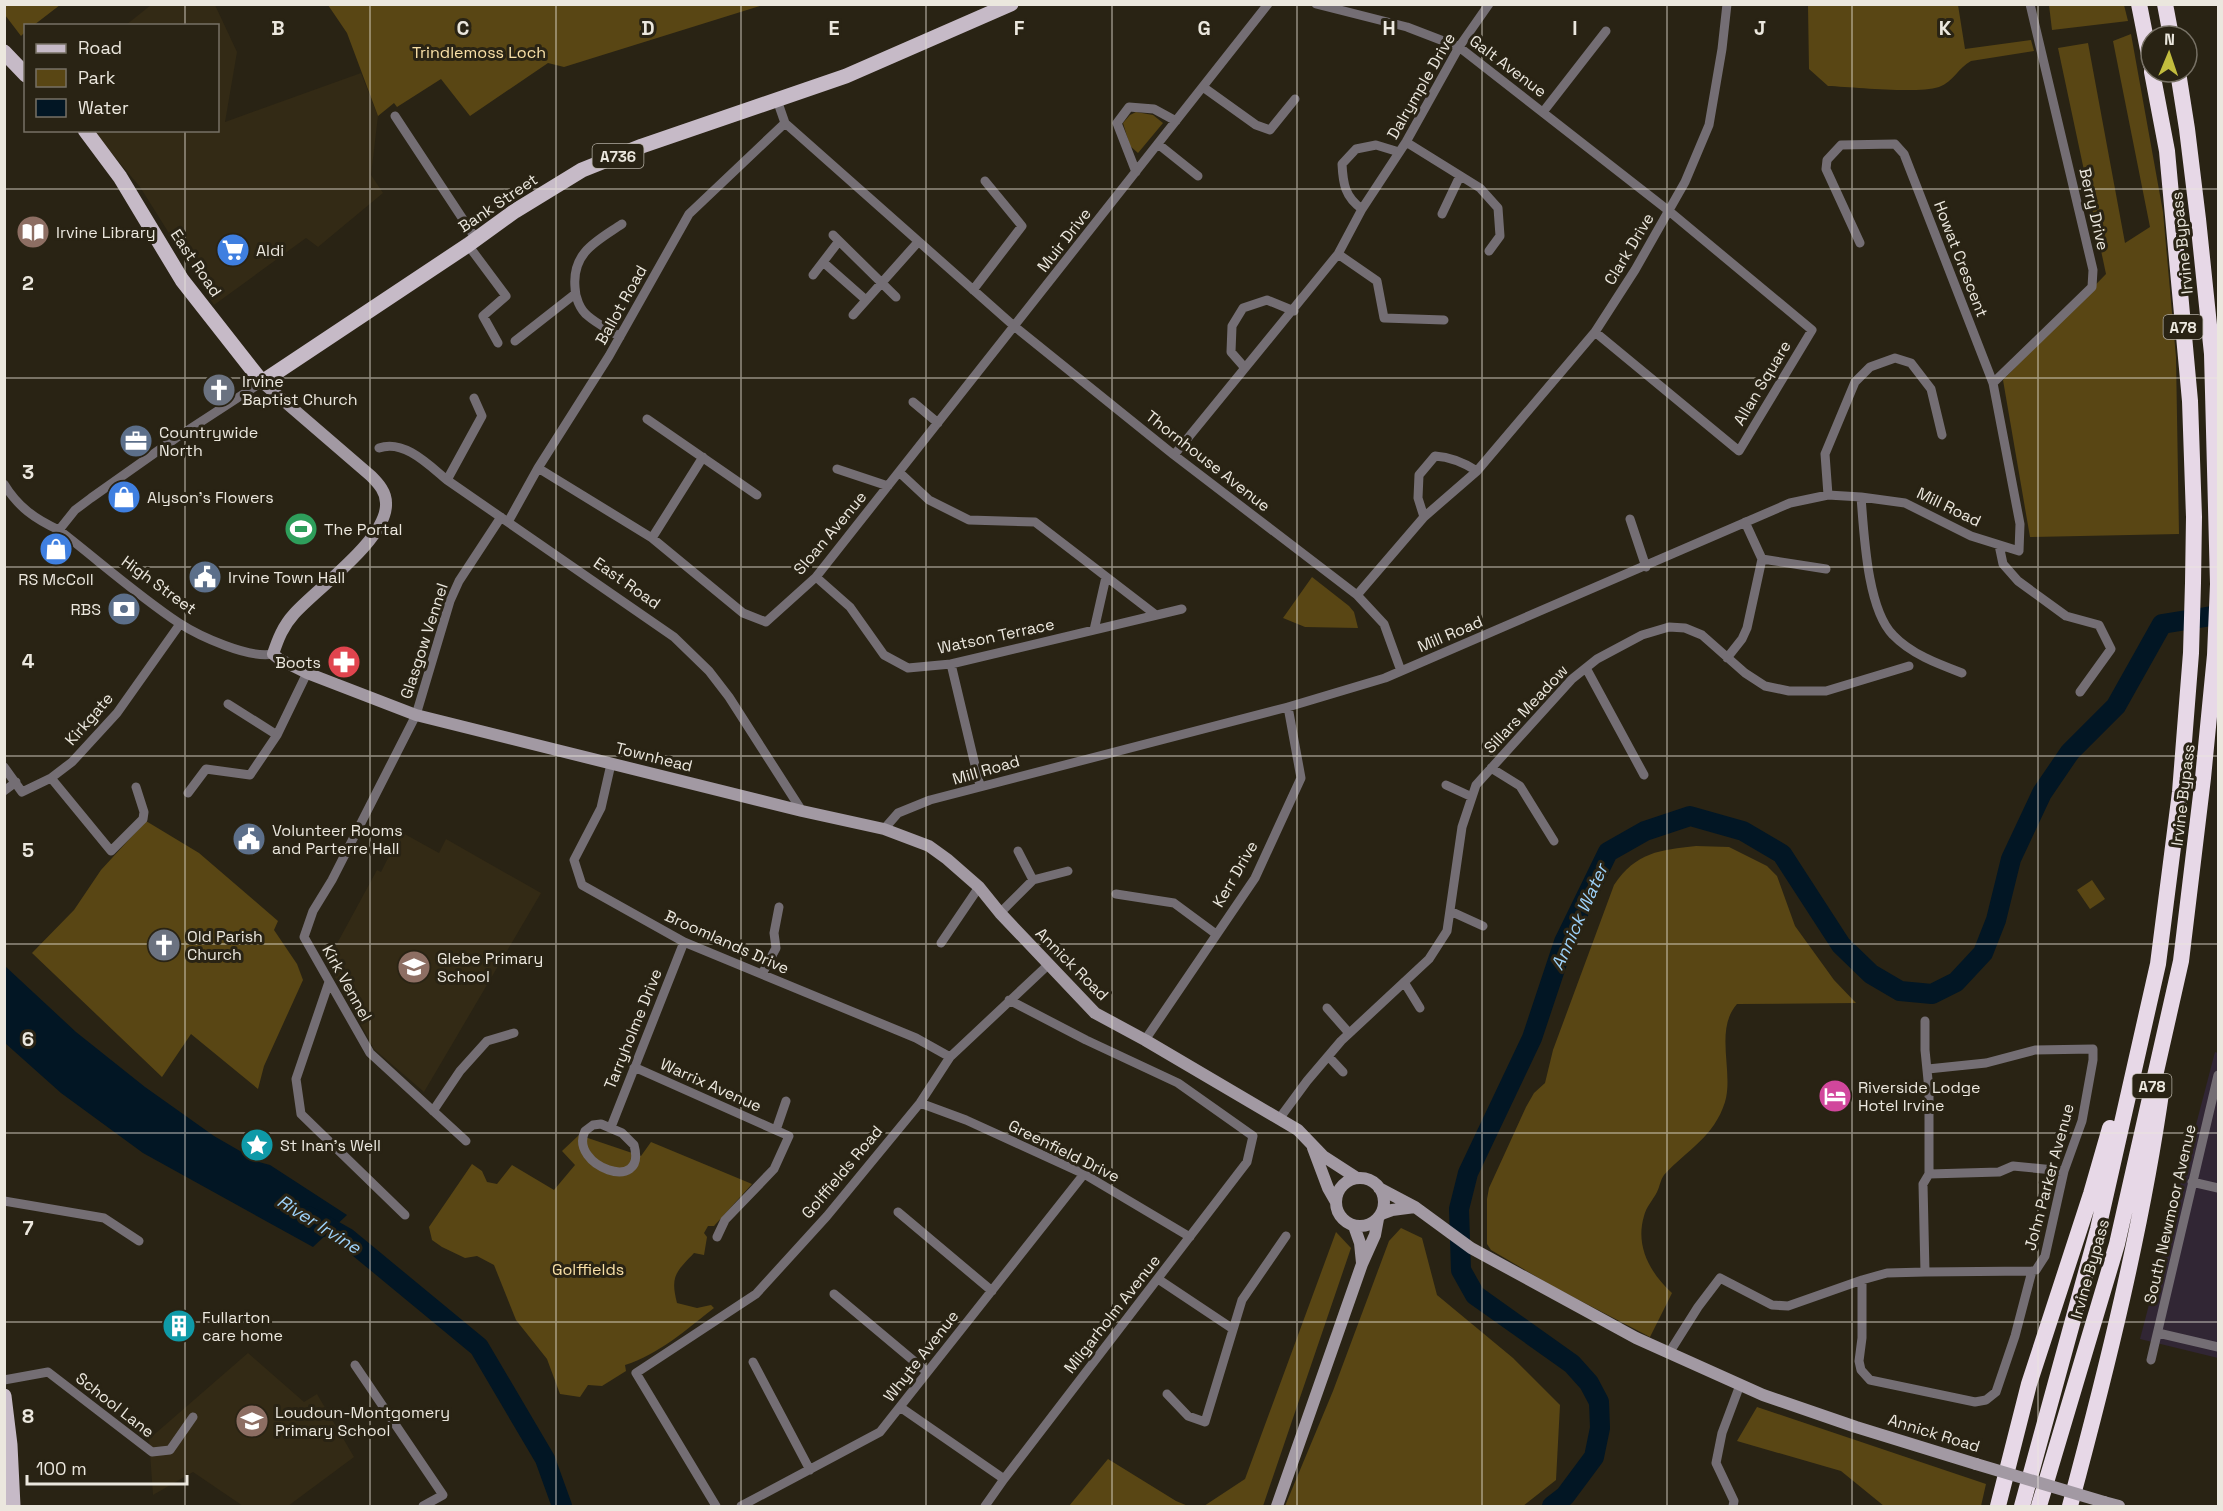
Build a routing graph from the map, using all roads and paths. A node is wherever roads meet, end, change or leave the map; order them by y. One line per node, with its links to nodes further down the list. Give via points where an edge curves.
1 (1011, 4): 19 (main road, Bank Street / A736, via 846,76)
2 (1268, 4): 17 (street, Muir Drive)
3 (1316, 4): 12 (street, Galt Avenue, via 1407,27)
4 (1489, 4): 12 (street, Dalrymple Drive)
5 (1727, 4): 33 (street, Clark Drive, via 1709,125)
6 (2030, 4): 58 (street, Berry Drive, via 2093,270 2092,287)
7 (2139, 4): 9 (highway)
8 (2165, 4): 10 (highway)
9 (2143, 24)
10 (2169, 24)
11 (1606, 31): 20 (street, Galt Avenue)
12 (1459, 47): 20 (street, Galt Avenue); 25 (street, Dalrymple Drive)
13 (4, 52): 14 (main road)
14 (24, 73)
15 (2154, 84): 137 (highway, Irvine Bypass / A78, via 2167,151 2190,401 2194,517 2191,653 2180,792)
16 (2180, 84): 90 (highway, Irvine Bypass / A78, via 2212,354)
17 (1203, 87): 18 (street, via 1256,125 1270,130); 22 (street, Muir Drive)
18 (1295, 99)
19 (777, 100): 23 (street, Thornhouse Avenue); 36 (main road, Bank Street / A736, via 582,170)
20 (1543, 111): 33 (street, Galt Avenue)
21 (395, 116): 36 (street)
22 (1176, 121): 26 (street, Muir Drive); 28 (street, via 1154,109 1129,107 1117,123)
23 (786, 123): 37 (street, Thornhouse Avenue); 53 (street, Ballot Road, via 688,214)
24 (86, 132): 57 (main road, East Road, via 120,177 182,280)
25 (1406, 142): 27 (street, Dalrymple Drive); 30 (street)
26 (1158, 144): 28 (street, Muir Drive); 29 (street)
27 (1399, 152): 32 (street, Dalrymple Drive); 32 (street, Dalrymple Drive, via 1376,145 1356,149 1342,164 1342,183 1351,201)
28 (1136, 172): 51 (street, Muir Drive)
29 (1198, 176)
30 (1461, 176): 34 (street); 39 (street, via 1480,188 1498,208 1500,236)
31 (985, 181): 44 (street, via 1022,226)
32 (1362, 209): 40 (street, Dalrymple Drive)
33 (1669, 211): 52 (street, Clark Drive); 52 (street, Allan Square, via 1812,330 1738,451)
34 (1442, 214)
35 (622, 224): 45 (street, via 579,258 573,273)
36 (472, 242): 55 (street, via 506,296 483,316); 57 (main road, Bank Street / A736)
37 (918, 242): 43 (street); 44 (street, Thornhouse Avenue)
38 (1860, 243): 58 (street, Howat Crescent, via 1826,169 1827,160 1841,145 1894,144 1904,154)
39 (1489, 251)
40 (1338, 254): 48 (street, Dalrymple Drive); 50 (street, via 1377,281 1384,318)
41 (823, 262): 42 (street); 43 (street, via 836,238); 47 (street)
42 (813, 275)
43 (881, 283): 46 (street); 47 (street)
44 (973, 290): 51 (street, Thornhouse Avenue)
45 (575, 294): 53 (street, via 586,315); 54 (street)
46 (896, 297)
47 (866, 300): 49 (street)
48 (1294, 310): 56 (street, Dalrymple Drive); 56 (street, via 1267,300 1243,308 1232,326 1231,352)
49 (853, 315)
50 (1444, 320)
51 (1014, 326): 62 (street, Sloan Avenue); 65 (street, Thornhouse Avenue)
52 (1594, 332): 69 (street, Clark Drive)
53 (620, 337): 67 (street, Ballot Road)
54 (515, 341)
55 (498, 343)
56 (1245, 368): 65 (street, Dalrymple Drive)
57 (262, 382): 81 (street, Bank Street, via 91,498); 96 (main road, via 371,476 380,486 386,504 380,526 371,539 294,613)
58 (1993, 383): 84 (street, Howat Crescent, via 2020,524)
59 (474, 398): 71 (street, via 482,416)
60 (913, 402): 62 (street)
61 (647, 419): 66 (street)
62 (938, 423): 70 (street, Sloan Avenue)
63 (1942, 435): 75 (street, via 1931,389 1911,363 1895,358 1870,367 1856,382 1825,454)
64 (379, 448): 71 (street, East Road, via 386,445 420,456)
65 (1174, 455): 91 (street, Thornhouse Avenue)
66 (703, 457): 74 (street); 82 (street)
67 (538, 468): 79 (street, Ballot Road); 82 (street, Sloan Avenue)
68 (837, 469): 73 (street)
69 (1477, 471): 77 (street, Clark Drive); 77 (street, via 1465,463 1435,456 1419,475 1418,498)
70 (899, 472): 73 (street, Sloan Avenue); 89 (street, via 929,500 969,520 1035,522)
71 (447, 480): 79 (street, East Road)
72 (4, 484): 81 (street, High Street, via 20,507)
73 (888, 486): 88 (street, Sloan Avenue)
74 (757, 495)
75 (1828, 495): 76 (street, Mill Road); 80 (street, Mill Road, via 1790,503)
76 (1861, 497): 83 (street, Mill Road, via 1905,503 1971,536); 103 (street, via 1864,541 1876,606 1892,635 1927,659)
77 (1424, 517): 91 (street, Clark Drive)
78 (1630, 519): 86 (street)
79 (504, 520): 107 (street, Glasgow Vennel, via 459,581); 121 (street, East Road, via 674,637 705,667 729,697)
80 (1745, 522): 85 (street); 86 (street, Mill Road)
81 (59, 530): 94 (street, High Street)
82 (652, 538): 88 (street, Sloan Avenue, via 743,613 766,622)
83 (1999, 544): 84 (street, Mill Road); 104 (street, via 2003,564 2018,581 2066,616 2099,625 2111,649)
84 (2019, 551)
85 (1762, 559): 87 (street); 97 (street, via 1747,628)
86 (1646, 567): 101 (street, Mill Road)
87 (1826, 569)
88 (816, 577): 98 (street, Watson Terrace, via 850,607 884,655 908,668)
89 (1106, 577): 93 (street); 95 (street)
90 (2218, 584): 136 (highway, Irvine Bypass / A78, via 2204,778)
91 (1357, 595): 101 (street, Thornhouse Avenue, via 1384,624)
92 (1182, 609): 93 (street, Watson Terrace)
93 (1156, 615): 95 (street, Watson Terrace)
94 (180, 624): 96 (street, High Street, via 235,648 259,655); 113 (street, Kirkgate, via 117,713 72,762)
95 (1094, 630): 98 (street, Watson Terrace)
96 (273, 654): 102 (main road, High Street)
97 (1727, 658): 99 (street, Sillars Meadow, via 1765,686 1789,691 1826,691); 100 (street, Sillars Meadow, via 1702,635 1669,627 1642,635)
98 (951, 664): 116 (street)
99 (1909, 666)
100 (1586, 668): 111 (street, Sillars Meadow); 112 (street)
101 (1401, 671): 106 (street, Mill Road)
102 (307, 673): 107 (main road, High Street); 108 (street)
103 (1962, 673)
104 (2080, 692)
105 (228, 704): 108 (street)
106 (1288, 707): 116 (street, Mill Road); 133 (street, Kerr Drive, via 1301,778 1255,878)
107 (416, 715): 109 (main road, Townhead); 140 (street, Kirk Vennel, via 313,911 304,937)
108 (277, 735): 119 (street, via 250,775 206,769)
109 (611, 764): 121 (main road, Townhead); 134 (street, Broomlands Drive, via 601,808 574,860 582,885)
110 (4, 767): 114 (street)
111 (1491, 768): 120 (street, Sillars Meadow, via 1476,784); 123 (street, via 1520,786)
112 (1644, 775)
113 (51, 778): 114 (street, Kirkgate, via 22,792); 117 (street, via 111,851 143,819)
114 (15, 783): 118 (street)
115 (1446, 784): 120 (street)
116 (980, 786): 122 (street, Mill Road, via 912,806 892,818)
117 (136, 787)
118 (4, 791)
119 (188, 794)
120 (1472, 797): 130 (street, Sillars Meadow, via 1462,827)
121 (802, 811): 122 (main road, Townhead)
122 (884, 829): 127 (main road, Annick Road, via 930,846)
123 (1554, 841)
124 (1018, 852): 126 (street)
125 (1068, 870): 126 (street)
126 (1033, 880): 131 (street)
127 (979, 887): 131 (main road, Annick Road); 135 (street)
128 (1116, 894): 133 (street, via 1174,903)
129 (779, 907): 139 (street, via 774,933 776,948)
130 (1450, 911): 132 (street); 141 (street, Sillars Meadow, via 1447,931 1429,959)
131 (1000, 913): 138 (main road, Annick Road)
132 (1483, 926)
133 (1216, 934): 148 (street, Kerr Drive)
134 (684, 942): 139 (street, Broomlands Drive); 151 (street, Tarryholme Drive)
135 (941, 943)
136 (2181, 961): 213 (highway, Irvine Bypass / A78, via 2117,1244); 214 (highway, A78, via 2153,1151 2099,1398)
137 (2158, 964): 211 (highway, A78, via 2091,1194 2029,1384); 212 (highway, Irvine Bypass / A78, via 2098,1228)
138 (1048, 965): 142 (street, Golffields Road); 148 (main road, Annick Road, via 1095,1013)
139 (762, 974): 150 (street, Broomlands Drive, via 916,1038)
140 (329, 982): 157 (street, Kirk Vennel, via 370,1053); 174 (street, via 296,1079 301,1114)
141 (1404, 982): 144 (street); 147 (street, Sillars Meadow)
142 (1009, 1000): 150 (street, Golffields Road); 179 (street, Milgarholm Avenue, via 1178,1083 1253,1136 1247,1162)
143 (1327, 1008): 147 (street)
144 (1420, 1008)
145 (1925, 1021): 152 (street)
146 (514, 1033): 157 (street, via 487,1041 460,1071)
147 (1349, 1033): 149 (street, Sillars Meadow)
148 (1145, 1040): 158 (main road, Annick Road)
149 (1328, 1056): 153 (street); 158 (street, Sillars Meadow)
150 (950, 1057): 156 (street, Golffields Road)
151 (634, 1067): 159 (street, Tarryholme Drive); 160 (street, Warrix Avenue)
152 (1928, 1069): 163 (street, John Parker Avenue, via 1986,1063 2035,1050 2093,1049 2082,1121); 165 (street)
153 (1343, 1072)
154 (2218, 1075): 167 (street, South Newmoor Avenue)
155 (786, 1101): 160 (street, Warrix Avenue)
156 (920, 1103): 164 (street, Greenfield Drive); 206 (street, Golffields Road, via 756,1294 636,1373)
157 (433, 1111): 161 (street, Kirk Vennel)
158 (1279, 1119): 162 (main road, Annick Road)
159 (611, 1127): 159 (street, via 627,1136 635,1150 633,1164 619,1173 602,1167 582,1146 588,1127)
160 (776, 1130): 178 (street, Warrix Avenue, via 789,1136 774,1169 725,1220)
161 (466, 1141)
162 (1312, 1144): 166 (main road, Annick Road, via 1335,1166); 171 (main road)
163 (2064, 1171): 165 (street, via 2013,1166 1999,1172); 182 (street, John Parker Avenue, via 2045,1256)
164 (1084, 1174): 179 (street, Greenfield Drive); 186 (street, Whyte Avenue)
165 (1929, 1174): 183 (street, via 1923,1184)
166 (1357, 1178): 168 (main road, via 1371,1181); 171 (main road, via 1340,1188)
167 (2193, 1182): 169 (street); 189 (street, South Newmoor Avenue)
168 (1379, 1188): 172 (main road, Annick Road); 175 (main road, via 1384,1206)
169 (2218, 1188)
170 (4, 1201): 180 (street, via 104,1218)
171 (1336, 1202): 176 (main road, via 1341,1217)
172 (1415, 1207): 175 (main road); 191 (main road, Annick Road, via 1471,1248)
173 (898, 1212): 186 (street)
174 (405, 1215)
175 (1379, 1216): 176 (main road, via 1368,1225); 181 (main road)
176 (1354, 1226): 181 (main road)
177 (1286, 1236): 188 (street, via 1242,1300)
178 (717, 1237)
179 (1190, 1237): 184 (street, Milgarholm Avenue)
180 (139, 1241)
181 (1362, 1264): 209 (main road)
182 (2032, 1270): 183 (street); 185 (street, John Parker Avenue, via 1996,1392 1975,1402 1870,1380 1861,1370)
183 (1925, 1272): 185 (street, via 1887,1273)
184 (1158, 1279): 188 (street); 203 (street, Milgarholm Avenue)
185 (1862, 1280): 191 (street, via 1788,1306 1772,1305 1720,1278)
186 (992, 1291): 195 (street, Whyte Avenue)
187 (834, 1294): 195 (street)
188 (1233, 1329): 198 (street, via 1205,1422 1188,1416)
189 (2158, 1333): 190 (street); 192 (street, South Newmoor Avenue)
190 (2218, 1347)
191 (1669, 1353): 197 (main road, Annick Road)
192 (2151, 1360)
193 (753, 1362): 202 (street)
194 (355, 1365): 205 (street, via 443,1495)
195 (927, 1372): 200 (street, Whyte Avenue)
196 (4, 1380): 201 (street, School Lane, via 48,1372 152,1452 170,1450)
197 (1740, 1385): 210 (street, via 1722,1433 1716,1463); 215 (main road, Annick Road, bridge, via 1856,1427)
198 (1167, 1394)
199 (4, 1396): 204 (main road)
200 (900, 1407): 202 (street, Whyte Avenue, via 879,1432); 203 (street)
201 (193, 1417)
202 (810, 1470): 207 (street, Whyte Avenue)
203 (1004, 1479): 208 (street, Milgarholm Avenue)
204 (14, 1506)
205 (423, 1506)
206 (716, 1506)
207 (741, 1506)
208 (986, 1506)
209 (1277, 1506)
210 (1733, 1506)
211 (1998, 1506)
212 (2022, 1506)
213 (2039, 1506)
214 (2070, 1506)
215 (2119, 1506)

